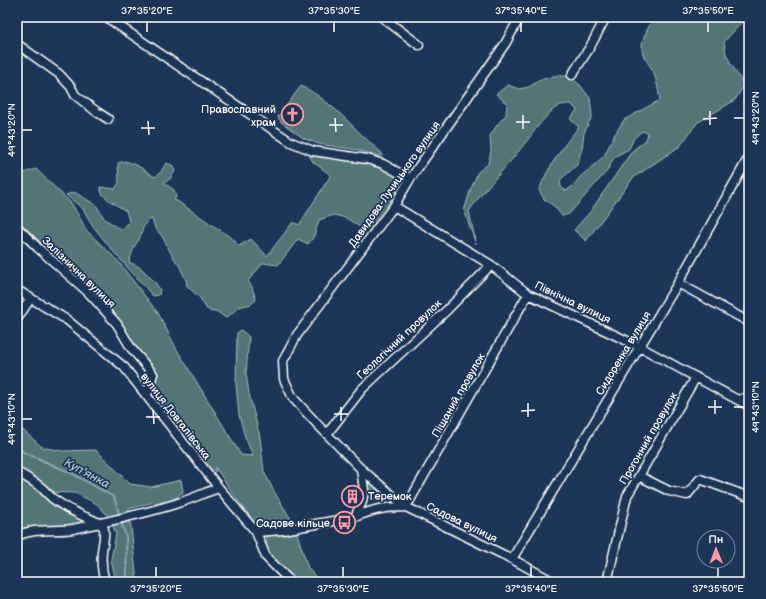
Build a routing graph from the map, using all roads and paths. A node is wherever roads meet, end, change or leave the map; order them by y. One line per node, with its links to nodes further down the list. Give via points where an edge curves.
1 (106, 17): 10 (street, via 291,142 313,151 367,159)
2 (382, 17): 6 (street)
3 (520, 17): 10 (street, Давидова-Лучицького вулиця, via 505,44)
4 (606, 17): 7 (street)
5 (17, 44): 8 (street, via 60,74 75,95)
6 (419, 45)
7 (572, 75)
8 (108, 119)
9 (749, 157): 14 (street, Сидоренка вулиця)
10 (410, 179): 11 (street, Давидова-Лучицького вулиця)
11 (394, 206): 13 (street, Північна вулиця); 21 (street, Давидова-Лучицького вулиця, via 297,335)
12 (17, 226): 23 (street, Залізнична вулиця, via 89,293 117,324 131,348 153,374)
13 (492, 265): 16 (street, Північна вулиця); 27 (street, Геологічний провулок, via 362,389)
14 (678, 283): 19 (street); 20 (street, Сидоренка вулиця)
15 (17, 290): 17 (street, вулиця Довгалівська)
16 (528, 294): 20 (street, Північна вулиця); 33 (street, Піщаний провулок)
17 (31, 298): 18 (street); 23 (street, вулиця Довгалівська, via 67,320 124,367)
18 (17, 319)
19 (749, 322)
20 (640, 347): 22 (street, Північна вулиця); 38 (street, Сидоренка вулиця)
21 (283, 361): 27 (street, Садова вулиця, via 284,379 293,398)
22 (696, 376): 25 (street, Північна вулиця); 30 (street, Прогонний провулок)
23 (147, 396): 31 (street, вулиця Довгалівська)
24 (749, 396): 25 (street)
25 (739, 400): 26 (street, Північна вулиця)
26 (749, 406)
27 (327, 434): 28 (street, Садова вулиця)
28 (361, 469): 33 (street, Садова вулиця); 34 (street, via 364,490)
29 (17, 472): 35 (street, via 74,512)
30 (640, 476): 32 (street, via 669,491 687,495 700,479); 42 (street, Прогонний провулок, via 627,496)
31 (219, 488): 35 (street, via 182,502); 36 (street, вулиця Довгалівська)
32 (749, 497)
33 (406, 508): 34 (street, via 378,509); 38 (street, Садова вулиця)
34 (355, 517): 36 (street, via 283,530)
35 (100, 523): 37 (street, via 64,531 41,530); 39 (street, via 104,529 102,566)
36 (256, 532): 40 (street, вулиця Довгалівська, via 266,557)
37 (17, 536)
38 (512, 559): 41 (street, Садова вулиця)
39 (105, 582)
40 (291, 582)
41 (554, 582)
42 (607, 582)

